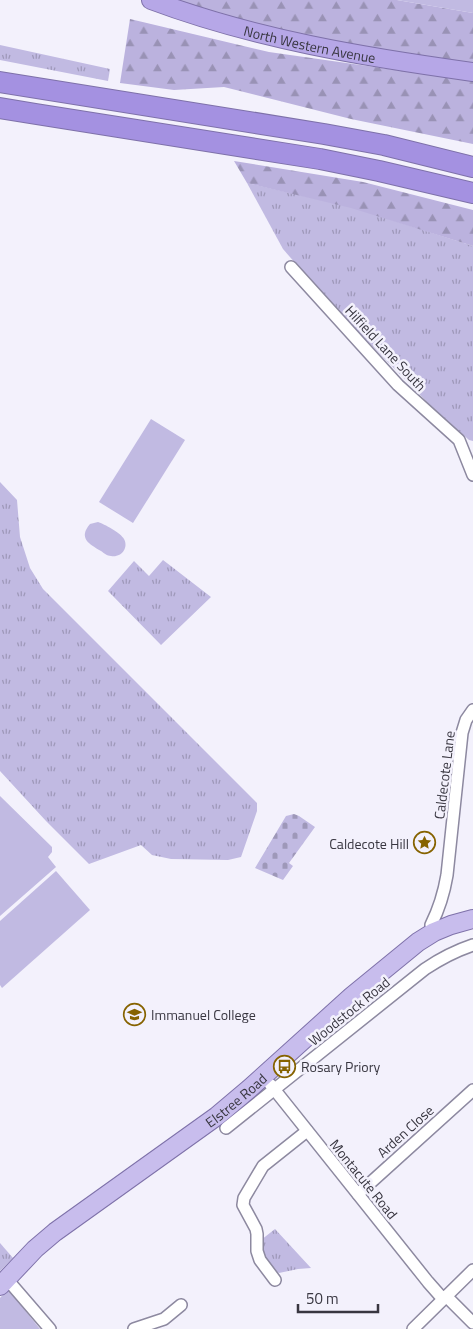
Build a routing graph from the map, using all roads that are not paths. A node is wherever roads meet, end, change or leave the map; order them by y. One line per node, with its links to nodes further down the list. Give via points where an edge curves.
1 (151, 0): 2 (highway, North Western Avenue, via 278,38 348,53)
2 (473, 72)
3 (0, 82): 5 (highway, via 324,134)
4 (0, 108): 6 (highway, via 320,159)
5 (473, 166)
6 (473, 193)
7 (291, 267): 8 (street, Hilfield Lane South, via 398,386 459,440)
8 (473, 475)
9 (473, 710): 11 (street, Caldecote Lane, via 462,733 447,876 431,925)
10 (473, 919): 11 (main road, Elstree Road)
11 (434, 932): 13 (main road, Elstree Road, via 374,978)
12 (473, 945): 13 (street, Woodstock Road, via 425,969)
13 (269, 1083): 15 (street, Woodstock Road); 16 (street, Montacute Road); 20 (main road, Elstree Road, via 217,1116 55,1232)
14 (473, 1090): 17 (street, Arden Close)
15 (226, 1128)
16 (306, 1131): 17 (street, Montacute Road); 19 (street, via 263,1166 244,1198 243,1205 256,1229 256,1251)
17 (358, 1194): 21 (street, Montacute Road)
18 (473, 1270): 21 (street)
19 (274, 1280)
20 (3, 1282): 24 (street)
21 (444, 1297): 23 (street, Montacute Road); 26 (street)
22 (181, 1305): 25 (street, via 164,1319)
23 (473, 1323)
24 (47, 1326)
25 (134, 1329)
26 (413, 1329)

